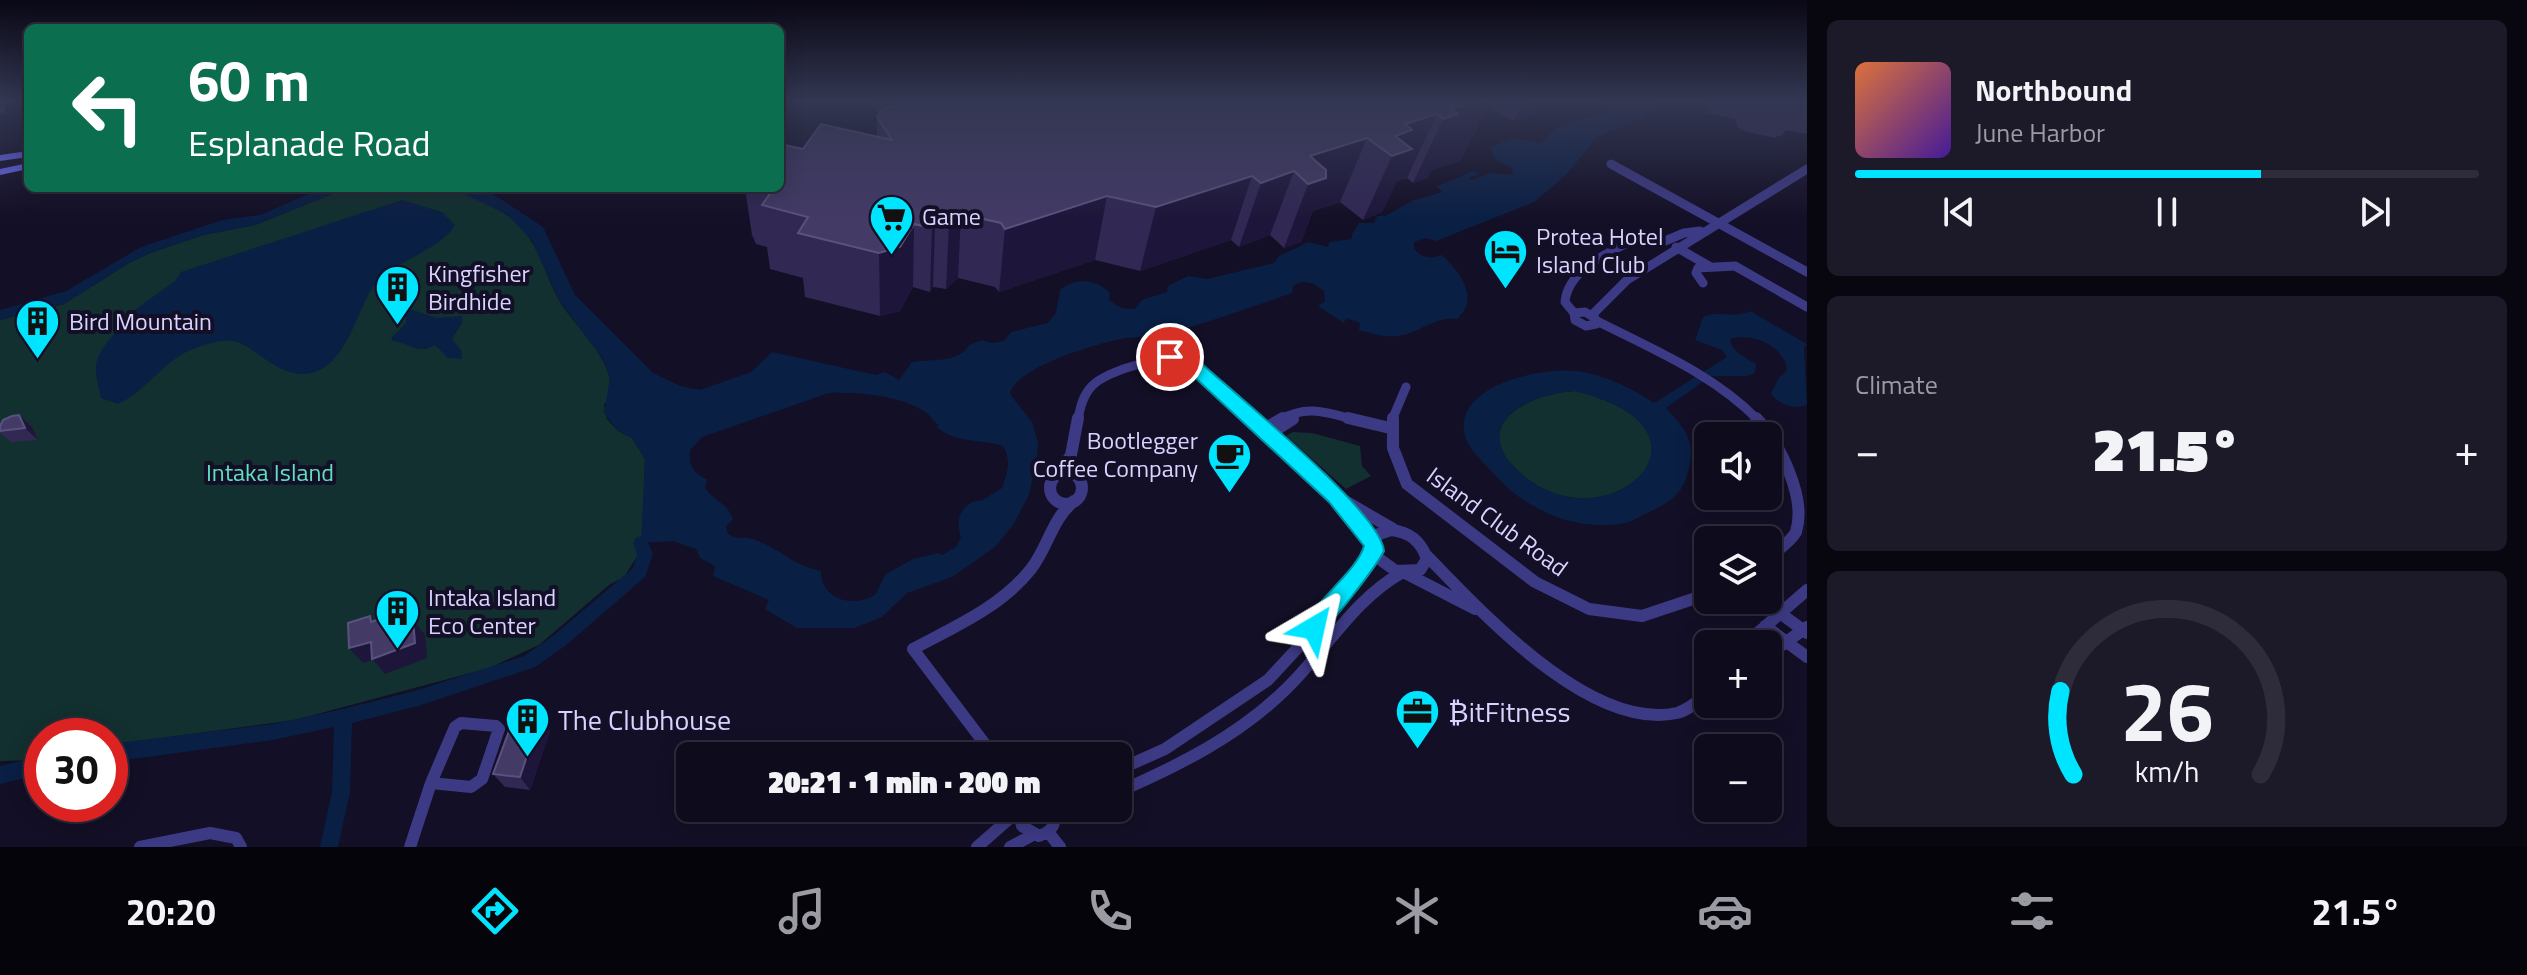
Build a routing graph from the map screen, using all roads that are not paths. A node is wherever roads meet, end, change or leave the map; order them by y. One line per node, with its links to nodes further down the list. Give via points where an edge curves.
1 (24, 155): 2 (main road)
2 (0, 158)
3 (1611, 164): 7 (street)
4 (24, 167): 6 (main road)
5 (1807, 169): 7 (street)
6 (0, 172)
7 (1719, 223): 8 (street); 12 (street)
8 (1706, 231): 9 (street); 10 (street)
9 (1665, 241): 10 (street); 15 (street, via 1644,235 1595,260 1563,296 1574,313)
10 (1679, 248): 11 (street); 15 (street, via 1627,280)
11 (1709, 266): 13 (street, via 1696,271); 14 (street, via 1747,271)
12 (1807, 272)
13 (1703, 283)
14 (1807, 307)
15 (1595, 318): 27 (street, via 1694,371 1760,422 1780,445 1800,491 1800,524)
16 (1406, 387): 17 (street, via 1395,401)
17 (1390, 428): 18 (street, via 1302,409); 32 (street, Island Club Road, via 1403,476 1416,492 1559,596 1589,609 1642,616)
18 (1265, 433): 19 (street, via 1185,360 1170,357 1091,386); 22 (street)
19 (1069, 462): 20 (street); 21 (street)
20 (1059, 474): 21 (street); 23 (street, via 1048,486)
21 (1079, 478): 24 (street, via 1084,490)
22 (1336, 496): 26 (street); 28 (street)
23 (1054, 497): 24 (street); 25 (street)
24 (1074, 501): 25 (street)
25 (1055, 525): 44 (street, via 1031,568 1005,595 913,649)
26 (1396, 530): 28 (street, via 1381,533); 29 (street, via 1415,539)
27 (1782, 545)
28 (1374, 547): 30 (street, via 1385,566); 45 (street, via 1361,572 1268,680 1165,749)
29 (1426, 555): 30 (street, via 1423,568); 36 (street)
30 (1404, 573): 36 (street); 47 (street, via 1359,602 1304,672 1262,709 1176,766)
31 (1807, 590): 33 (street)
32 (1694, 599)
33 (1782, 611)
34 (1779, 614): 37 (street)
35 (1782, 614): 39 (street)
36 (1487, 616): 43 (street, via 1587,695 1629,713 1678,713)
37 (1765, 626): 38 (street); 40 (street)
38 (1761, 630)
39 (1806, 630): 40 (street)
40 (1787, 643): 41 (street); 42 (street)
41 (1782, 646)
42 (1807, 657)
43 (1694, 702)
44 (983, 742)
45 (1132, 764)
46 (431, 783): 46 (street, via 457,724 499,729 477,785); 55 (street)
47 (1132, 786)
48 (1005, 822): 56 (street)
49 (1021, 822): 52 (street)
50 (1053, 822): 51 (street)
51 (1049, 833): 52 (street); 58 (street)
52 (1033, 835): 57 (street)
53 (148, 846): 54 (street, via 210,833 236,838)
54 (241, 847)
55 (410, 847)
56 (977, 847)
57 (1010, 847)
58 (1060, 847)

